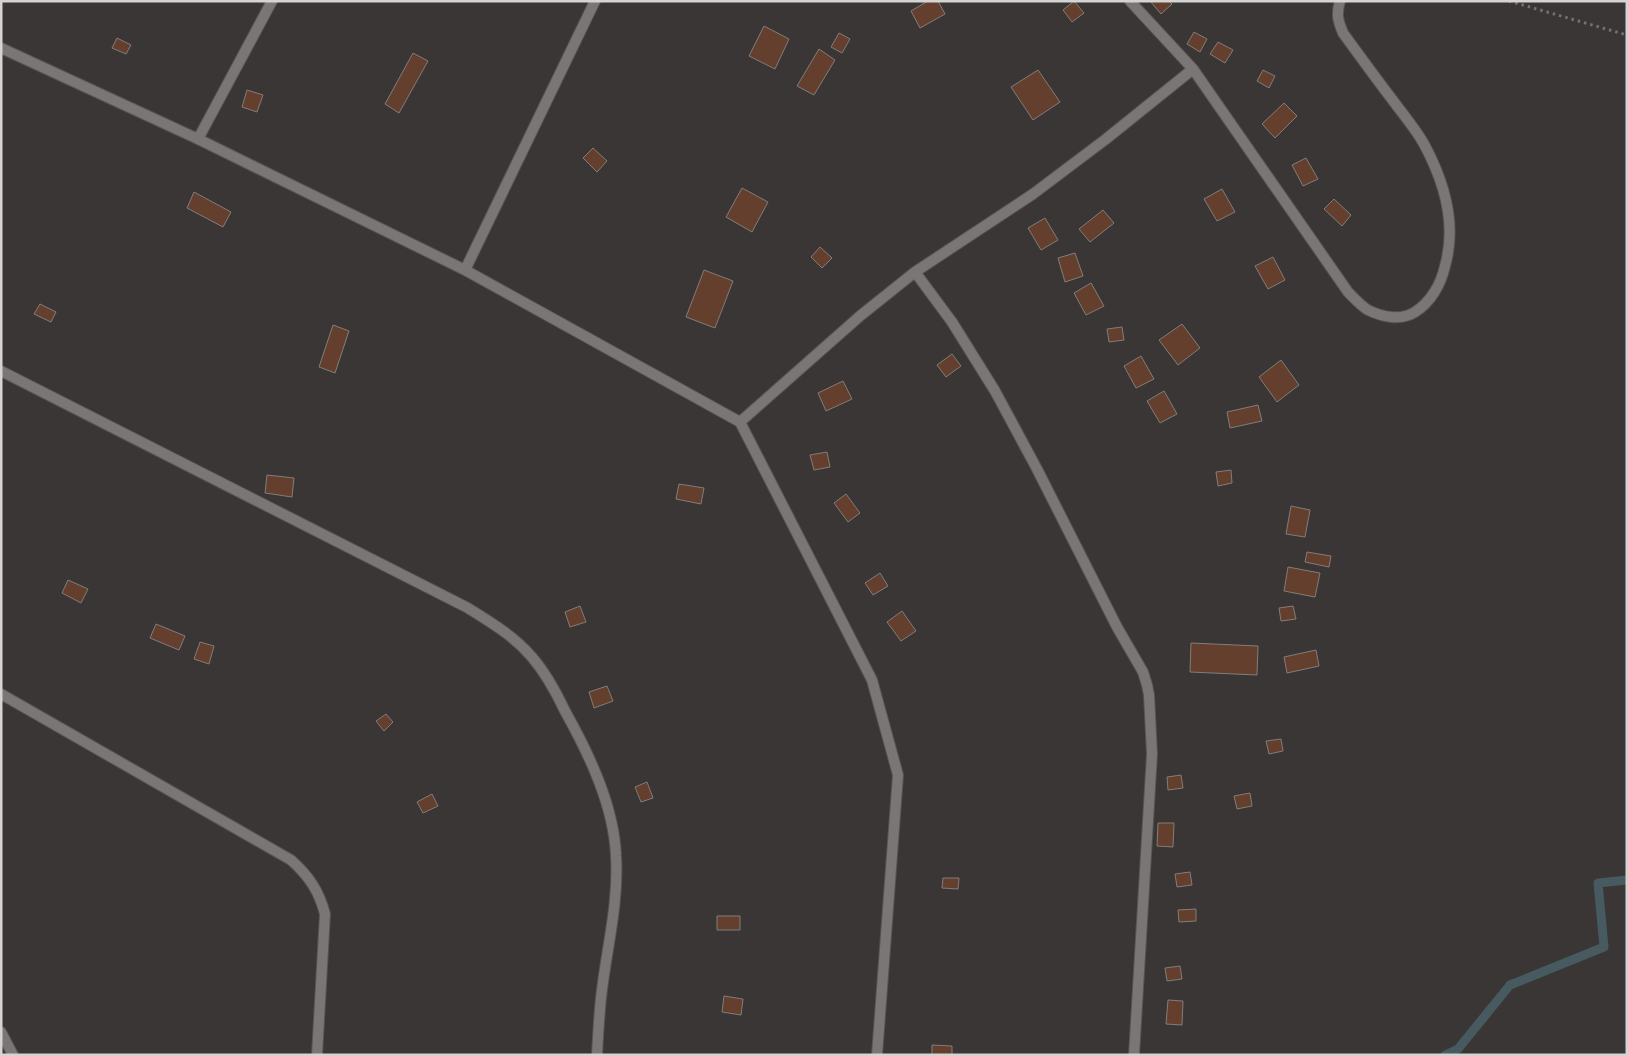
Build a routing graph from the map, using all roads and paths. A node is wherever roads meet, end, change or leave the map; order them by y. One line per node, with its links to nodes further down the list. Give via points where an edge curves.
1 (272, 1): 9 (street)
2 (595, 1): 10 (street)
3 (1130, 1): 8 (street)
4 (1340, 1): 8 (street, via 1337,12 1343,33 1424,143 1440,178 1448,209 1450,235 1442,277 1420,309 1408,317 1389,317 1367,309 1348,292)
5 (1509, 1): 6 (path)
6 (1627, 36)
7 (1, 48): 9 (street)
8 (1193, 69): 11 (street, via 1033,194)
9 (198, 139): 10 (street)
10 (465, 270): 13 (street)
11 (915, 272): 13 (street); 20 (street, via 952,322 995,390 1147,685 1152,754)
12 (1, 371): 18 (street, via 468,608 502,630 531,656 553,688 582,742 609,810 614,832 616,895 601,998)
13 (740, 422): 19 (street, via 872,680 898,775)
14 (1, 694): 17 (street, via 292,860 312,881 321,896 325,914)
15 (1, 1032): 16 (street)
16 (13, 1055)
17 (317, 1055)
18 (597, 1055)
19 (877, 1055)
20 (1134, 1055)

